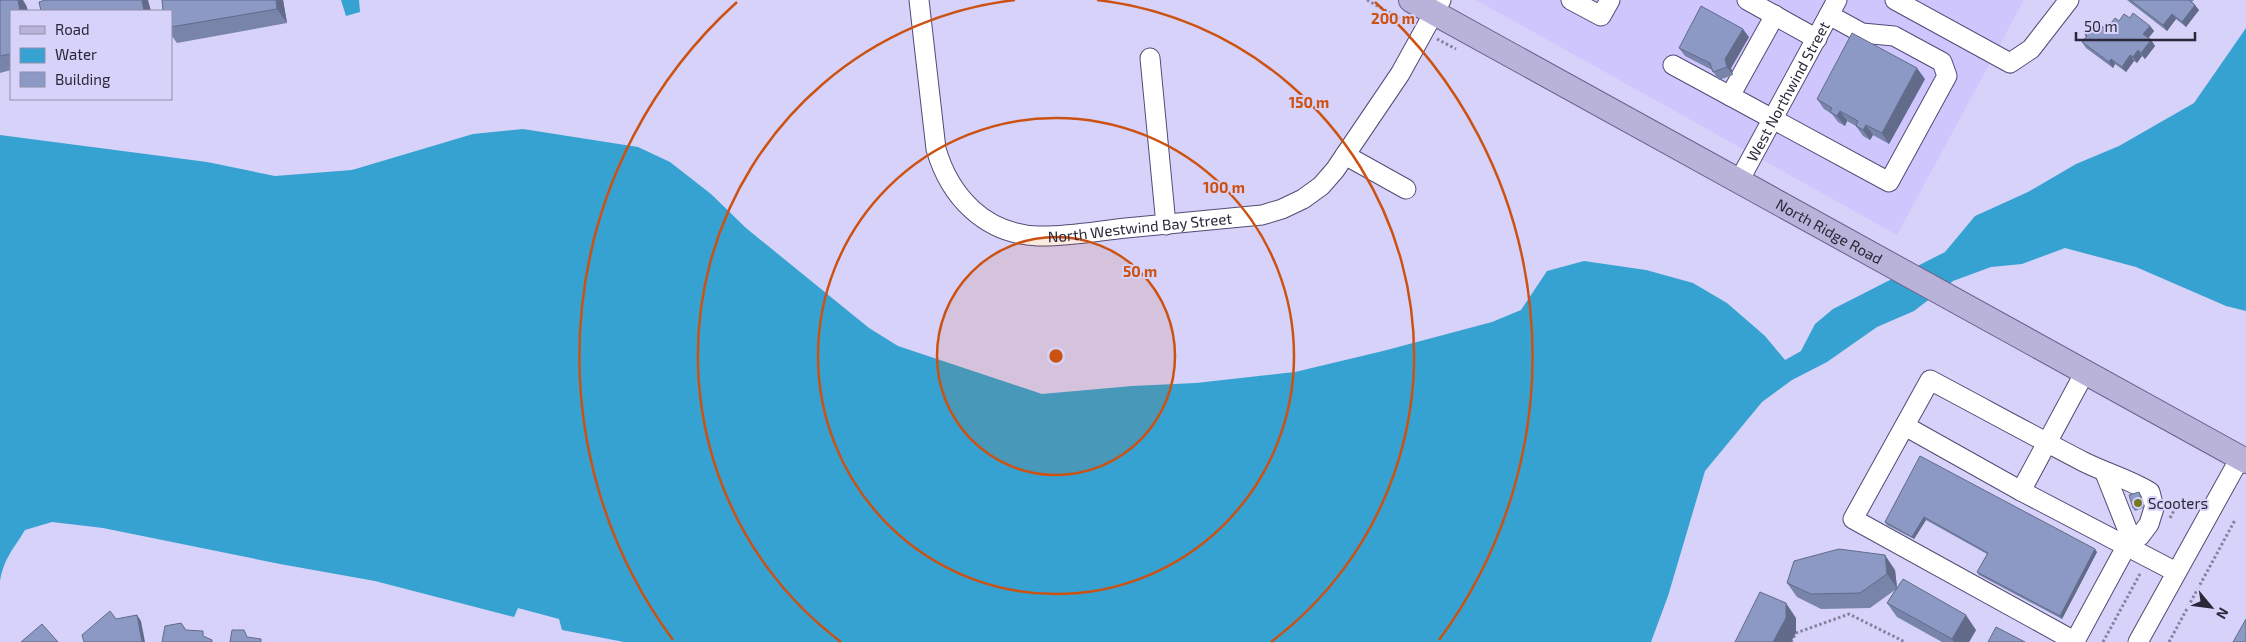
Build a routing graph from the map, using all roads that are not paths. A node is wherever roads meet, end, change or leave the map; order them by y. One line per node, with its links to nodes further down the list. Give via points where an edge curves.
1 (920, 0): 19 (street, North Westwind Bay Street, via 936,149 941,167 965,203 982,218 1001,228 1038,236)
2 (1412, 0): 8 (main road, North Ridge Road)
3 (1571, 0): 4 (street, via 1601,16)
4 (1610, 0)
5 (1747, 0): 10 (street)
6 (1895, 0): 7 (street, via 2010,63 2031,48)
7 (2069, 0)
8 (1438, 6): 16 (street, North Westwind Bay Street, via 1400,74); 17 (main road, North Ridge Road)
9 (1833, 7): 11 (street, West Northwind Street); 15 (street, via 1862,33 1894,36 1942,62 1946,76 1889,182)
10 (1774, 16): 11 (street); 14 (street)
11 (1816, 39): 15 (street, West Northwind Street)
12 (1150, 58): 19 (street)
13 (1673, 65): 14 (street)
14 (1730, 96): 15 (street)
15 (1773, 120): 17 (street, West Northwind Street)
16 (1345, 155): 18 (street); 19 (street, North Westwind Bay Street, via 1321,186 1282,209 1262,215)
17 (1740, 181): 20 (main road, North Ridge Road)
18 (1406, 189)
19 (1166, 225)
20 (2085, 372): 22 (street); 23 (main road, North Ridge Road)
21 (1905, 426): 22 (street, via 1930,380); 25 (street); 28 (street, via 1853,519)
22 (2047, 443): 24 (street); 25 (street)
23 (2243, 459): 27 (street)
24 (2113, 475): 26 (street); 26 (street, via 2150,492 2154,508 2149,524)
25 (2021, 491): 26 (street)
26 (2133, 542): 27 (street); 28 (street)
27 (2176, 572): 29 (street)
28 (2075, 642)
29 (2138, 642)

